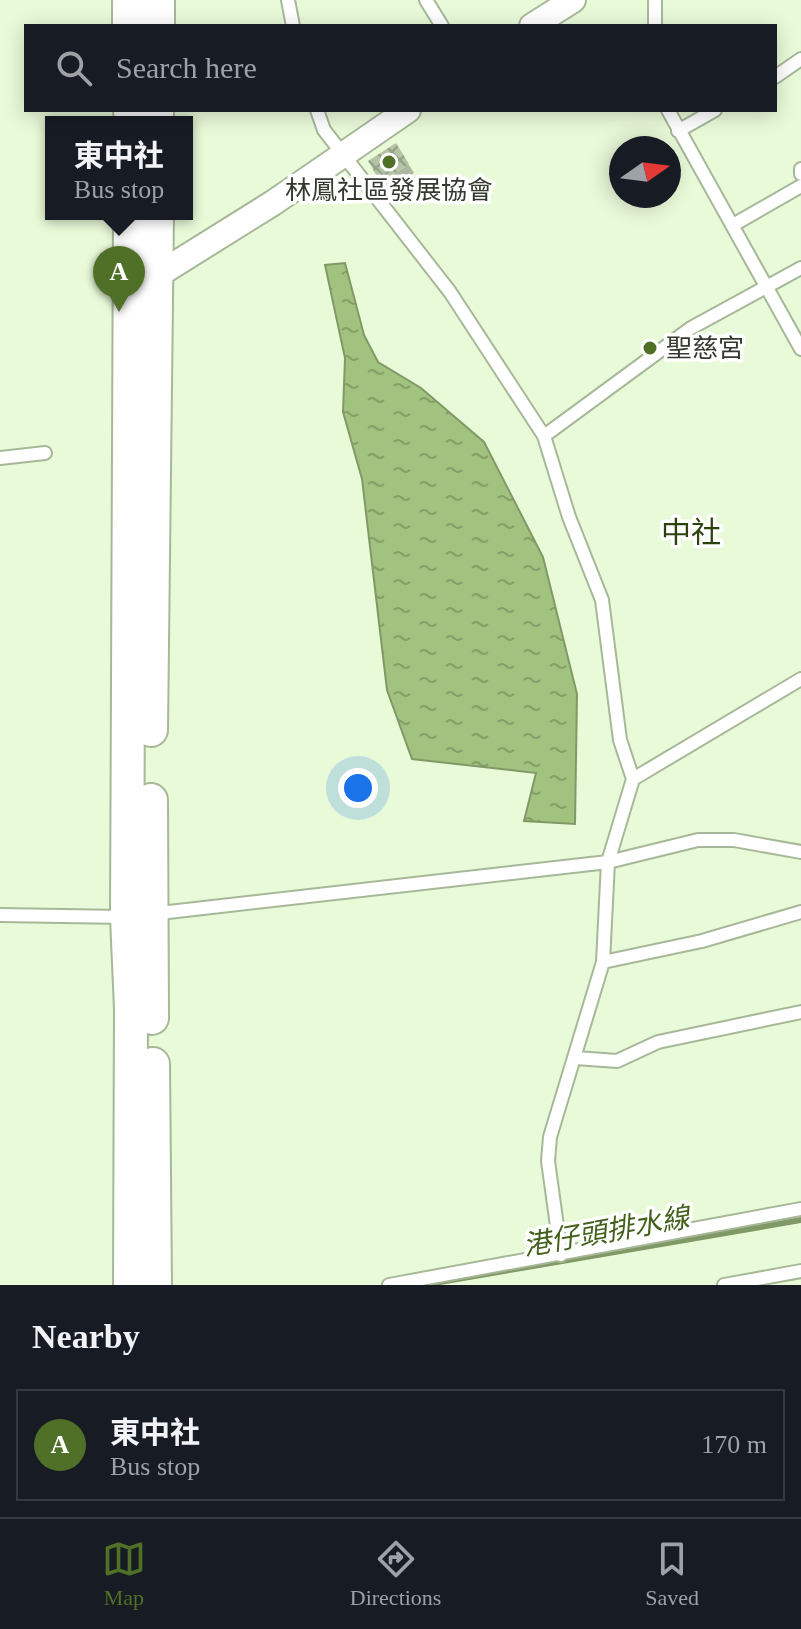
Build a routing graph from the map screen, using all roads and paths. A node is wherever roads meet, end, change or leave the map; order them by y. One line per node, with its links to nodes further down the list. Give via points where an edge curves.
1 (129, 0): 7 (main road)
2 (158, 0): 8 (main road)
3 (288, 0): 9 (lane)
4 (426, 0): 10 (lane)
5 (573, 0): 11 (street)
6 (655, 0): 12 (lane)
7 (129, 24)
8 (158, 24)
9 (293, 24)
10 (441, 24)
11 (535, 24)
12 (655, 24)
13 (801, 59): 14 (lane)
14 (777, 76)
15 (318, 112): 20 (lane, via 324,130)
16 (405, 112): 20 (street)
17 (669, 112): 19 (lane)
18 (711, 112): 19 (lane)
19 (678, 131): 24 (lane)
20 (346, 154): 26 (street); 29 (lane, via 450,292)
21 (801, 186): 24 (lane)
22 (131, 220): 26 (main road)
23 (156, 220): 26 (main road)
24 (733, 225): 27 (lane)
25 (801, 268): 27 (lane)
26 (143, 279): 38 (main road)
27 (765, 285): 28 (lane); 29 (lane, via 691,328)
28 (801, 349)
29 (544, 436): 33 (lane, via 602,600 620,740)
30 (45, 453): 31 (lane)
31 (0, 458)
32 (801, 679): 33 (lane)
33 (633, 779): 35 (lane)
34 (801, 852): 35 (lane, via 734,840 698,840)
35 (608, 862): 38 (lane); 39 (lane)
36 (801, 912): 39 (lane)
37 (0, 915): 38 (lane)
38 (139, 915): 45 (main road, via 131,1009); 46 (main road)
39 (603, 962): 41 (lane)
40 (801, 1012): 41 (lane, via 658,1042 617,1061)
41 (576, 1058): 43 (lane, via 550,1137 548,1161)
42 (801, 1209): 43 (lane)
43 (561, 1255): 47 (lane)
44 (801, 1271): 48 (lane)
45 (130, 1285)
46 (155, 1285)
47 (389, 1285)
48 (724, 1285)

